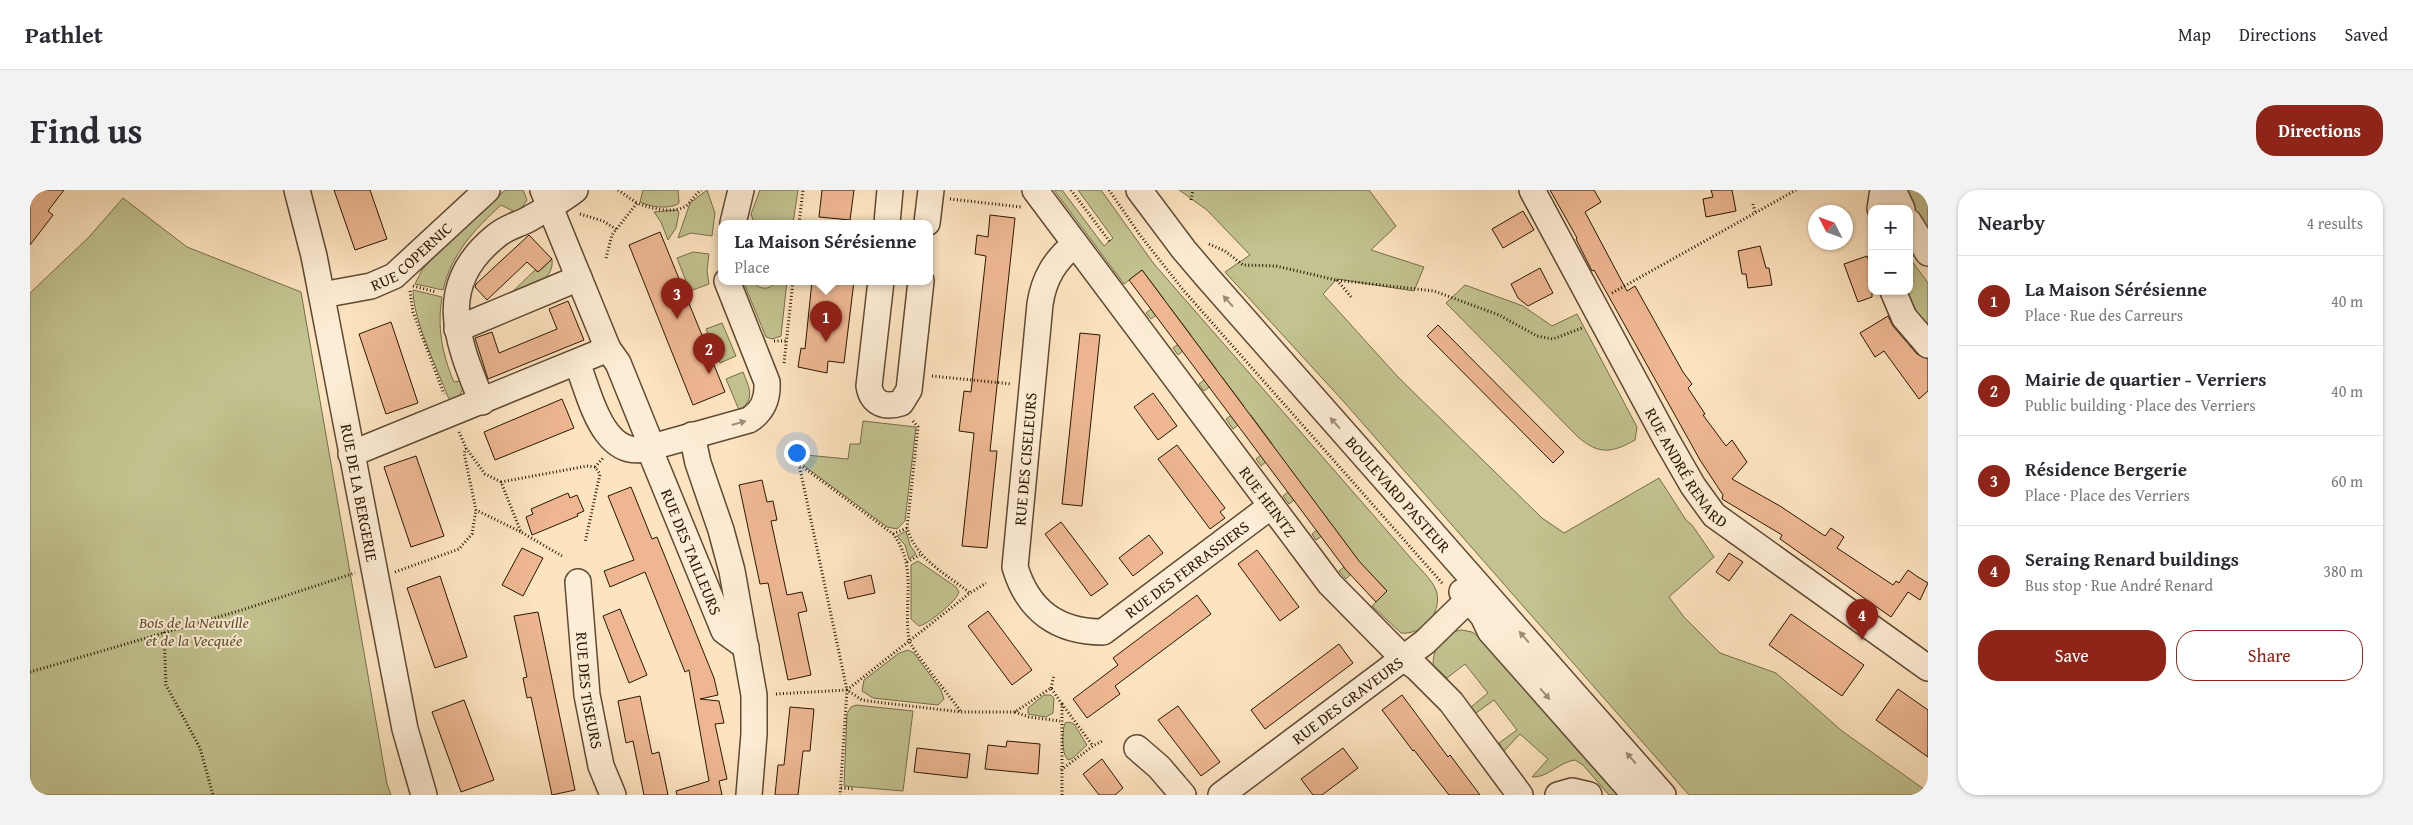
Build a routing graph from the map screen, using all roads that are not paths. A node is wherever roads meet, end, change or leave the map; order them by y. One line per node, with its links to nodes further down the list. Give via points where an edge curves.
1 (297, 190): 25 (street, RUE DE LA BERGERIE)
2 (487, 190): 25 (street, RUE COPERNIC, via 394,276 371,286)
3 (890, 190): 16 (street)
4 (1121, 190): 37 (street, BOULEVARD PASTEUR, via 1168,258)
5 (1140, 190): 52 (street, BOULEVARD PASTEUR, one-way to 5, via 1190,257)
6 (1532, 190): 41 (street, RUE ANDRÉ RENARD, via 1692,486 1714,515)
7 (1883, 190): 13 (street)
8 (1893, 190): 14 (street)
9 (737, 193): 15 (street)
10 (939, 194): 17 (street)
11 (1032, 199): 19 (street, RUE HEINTZ)
12 (560, 200): 21 (street); 27 (street, via 496,236 474,260 457,295)
13 (1881, 205)
14 (1900, 205)
15 (733, 220)
16 (887, 220)
17 (928, 220)
18 (1913, 229): 20 (street)
19 (1076, 244): 35 (street, RUE HEINTZ); 38 (street, RUE DES CISELEURS, via 1052,269 1042,292 1016,567 1020,584 1044,613 1058,624 1074,631)
20 (1928, 253)
21 (579, 278): 27 (street); 29 (street)
22 (729, 285): 32 (street, one-way to 22, via 749,420 762,408 768,393 767,382)
23 (880, 285): 24 (street, via 869,386 876,401 888,406 901,403 909,390)
24 (921, 285)
25 (322, 295): 34 (street, RUE DE LA BERGERIE)
26 (1894, 295): 28 (street, via 1904,317)
27 (457, 330): 31 (street)
28 (1928, 345)
29 (608, 349): 30 (street); 33 (street, via 618,363)
30 (577, 363): 31 (street); 33 (street, via 609,438 628,449)
31 (482, 402): 34 (street)
32 (692, 434): 33 (street); 39 (street, RUE DES TAILLEURS, via 732,571)
33 (650, 447): 39 (street, RUE DES TAILLEURS, via 724,631)
34 (351, 454): 43 (street, RUE DE LA BERGERIE, via 382,570 405,729)
35 (1271, 506): 38 (street, RUE DES FERRASSIERS); 40 (street, RUE HEINTZ, via 1338,593)
36 (578, 582): 44 (street, RUE DES TISEURS, via 587,695 601,766)
37 (1465, 603): 40 (street, RUE DES GRAVEURS, via 1425,642); 51 (street, BOULEVARD PASTEUR, one-way to 51, via 1483,616 1490,631)
38 (1103, 632)
39 (746, 647): 45 (street, RUE DES TAILLEURS, via 754,696)
40 (1402, 657): 47 (street, RUE DES GRAVEURS); 48 (street, RUE HEINTZ, via 1451,702)
41 (1928, 668)
42 (1137, 748): 46 (street)
43 (424, 795)
44 (613, 795)
45 (748, 795)
46 (1183, 795)
47 (1221, 795)
48 (1520, 795)
49 (1558, 795): 50 (street, via 1572,791)
50 (1589, 795)
51 (1635, 795)
52 (1663, 795)

